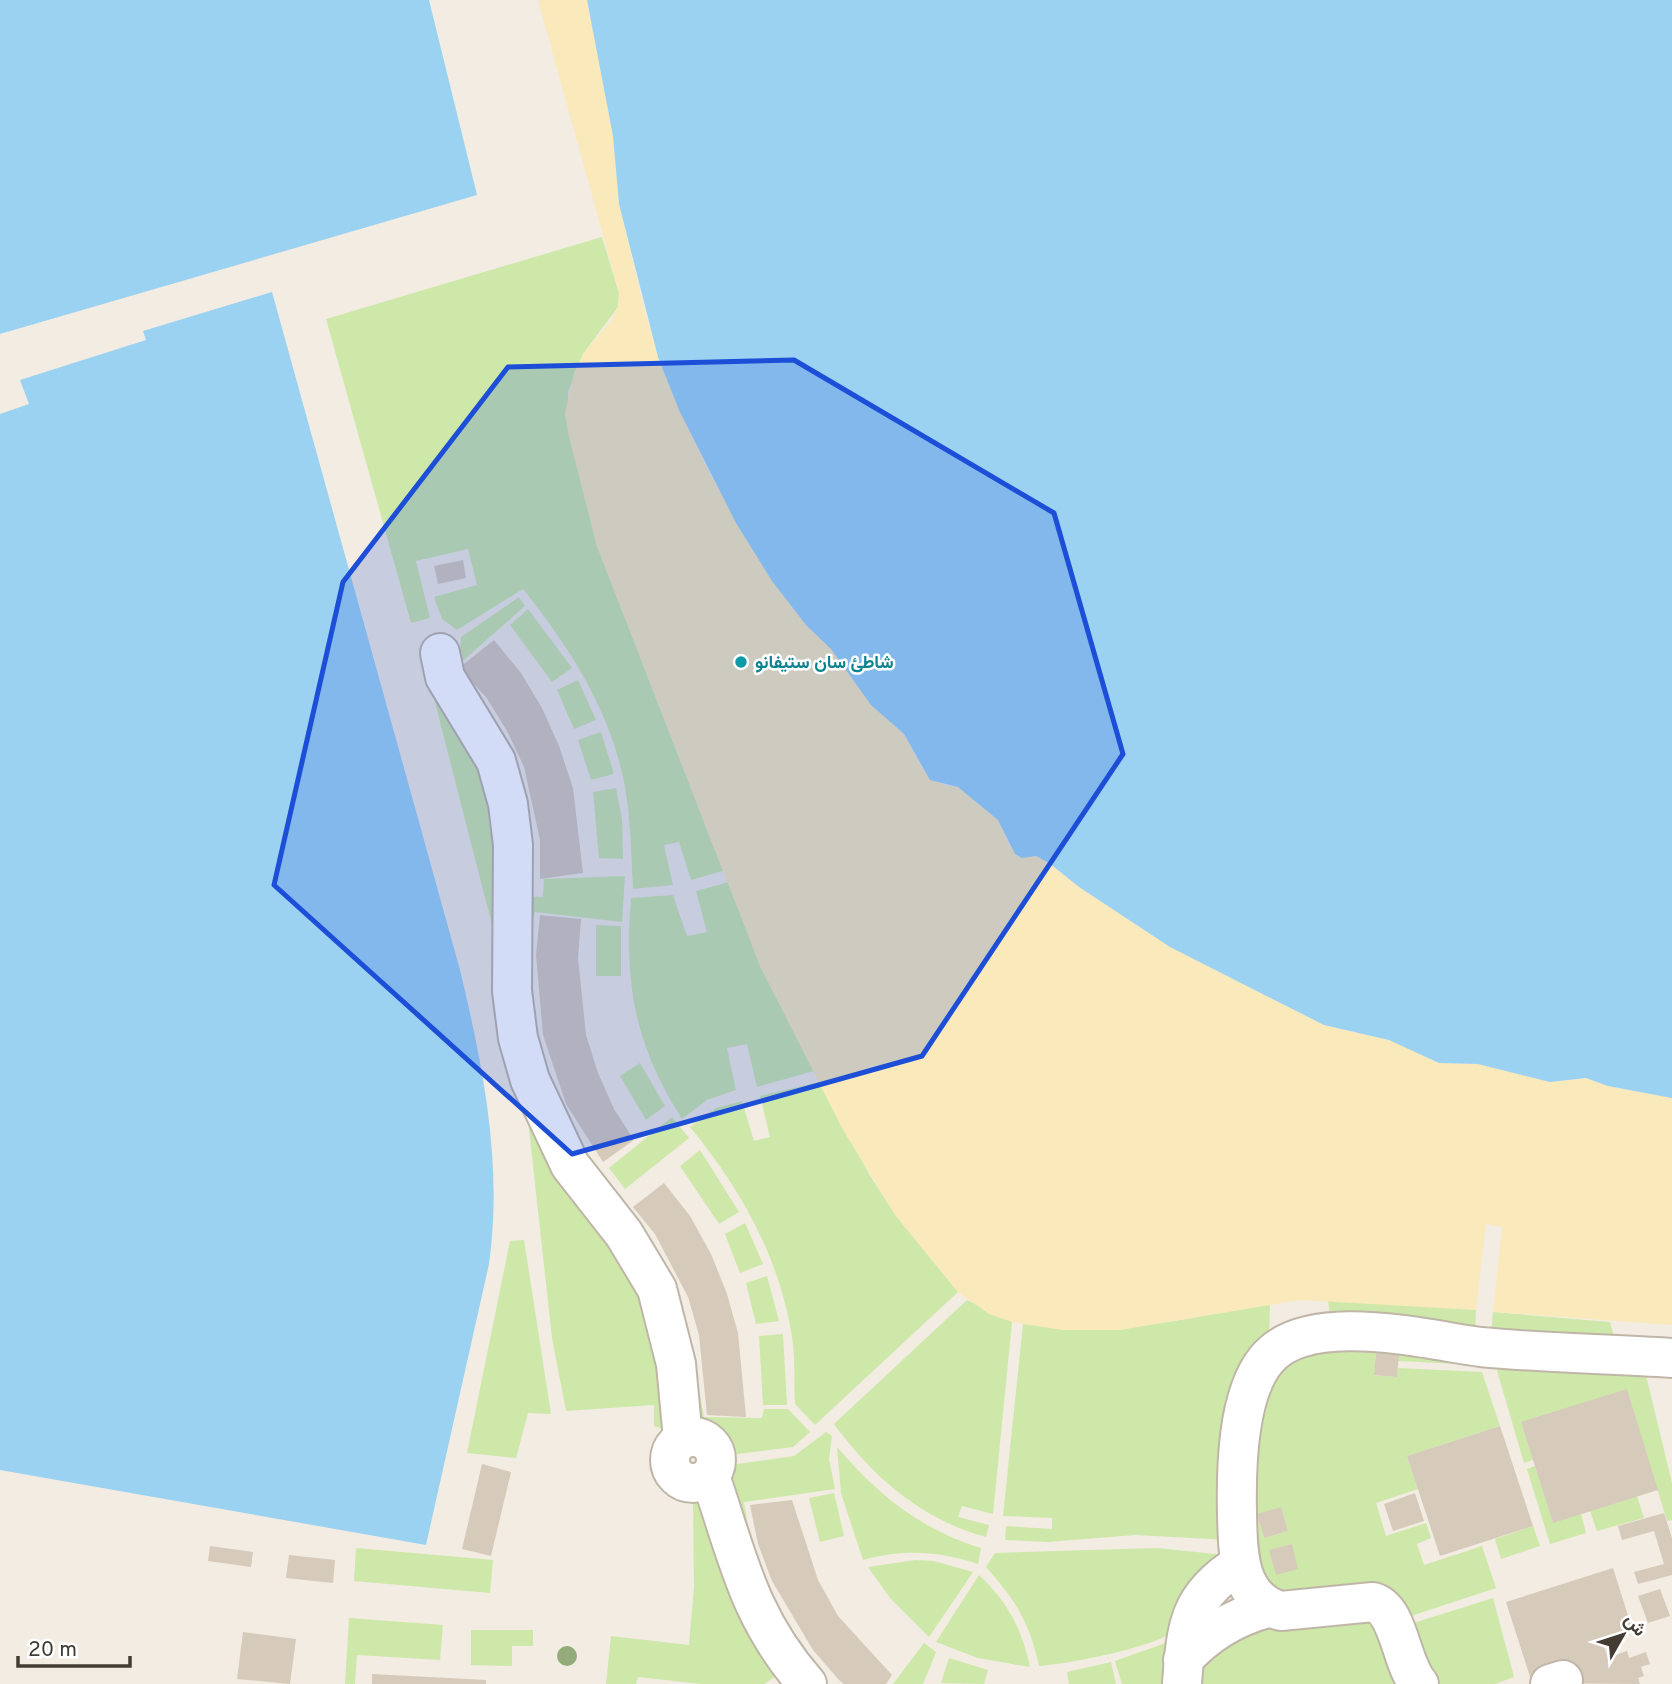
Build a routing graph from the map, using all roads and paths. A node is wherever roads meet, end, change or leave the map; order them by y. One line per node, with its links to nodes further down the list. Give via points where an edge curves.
1 (440, 653): 6 (street, via 445,677 496,761 508,804 513,845 512,991 530,1080 570,1165 624,1234 657,1289 676,1364 683,1439 671,1456 677,1476 697,1483 710,1476 752,1604)
2 (1672, 1358): 3 (street, via 1482,1347 1360,1331 1296,1340 1266,1360 1245,1406 1237,1503)
3 (1240, 1564): 4 (street, via 1243,1578); 5 (street, via 1221,1576 1194,1609 1186,1630)
4 (1268, 1608): 5 (street, via 1230,1621 1197,1645); 7 (street, via 1296,1612 1380,1604 1391,1618)
5 (1183, 1672)
6 (807, 1684)
7 (1419, 1684)

